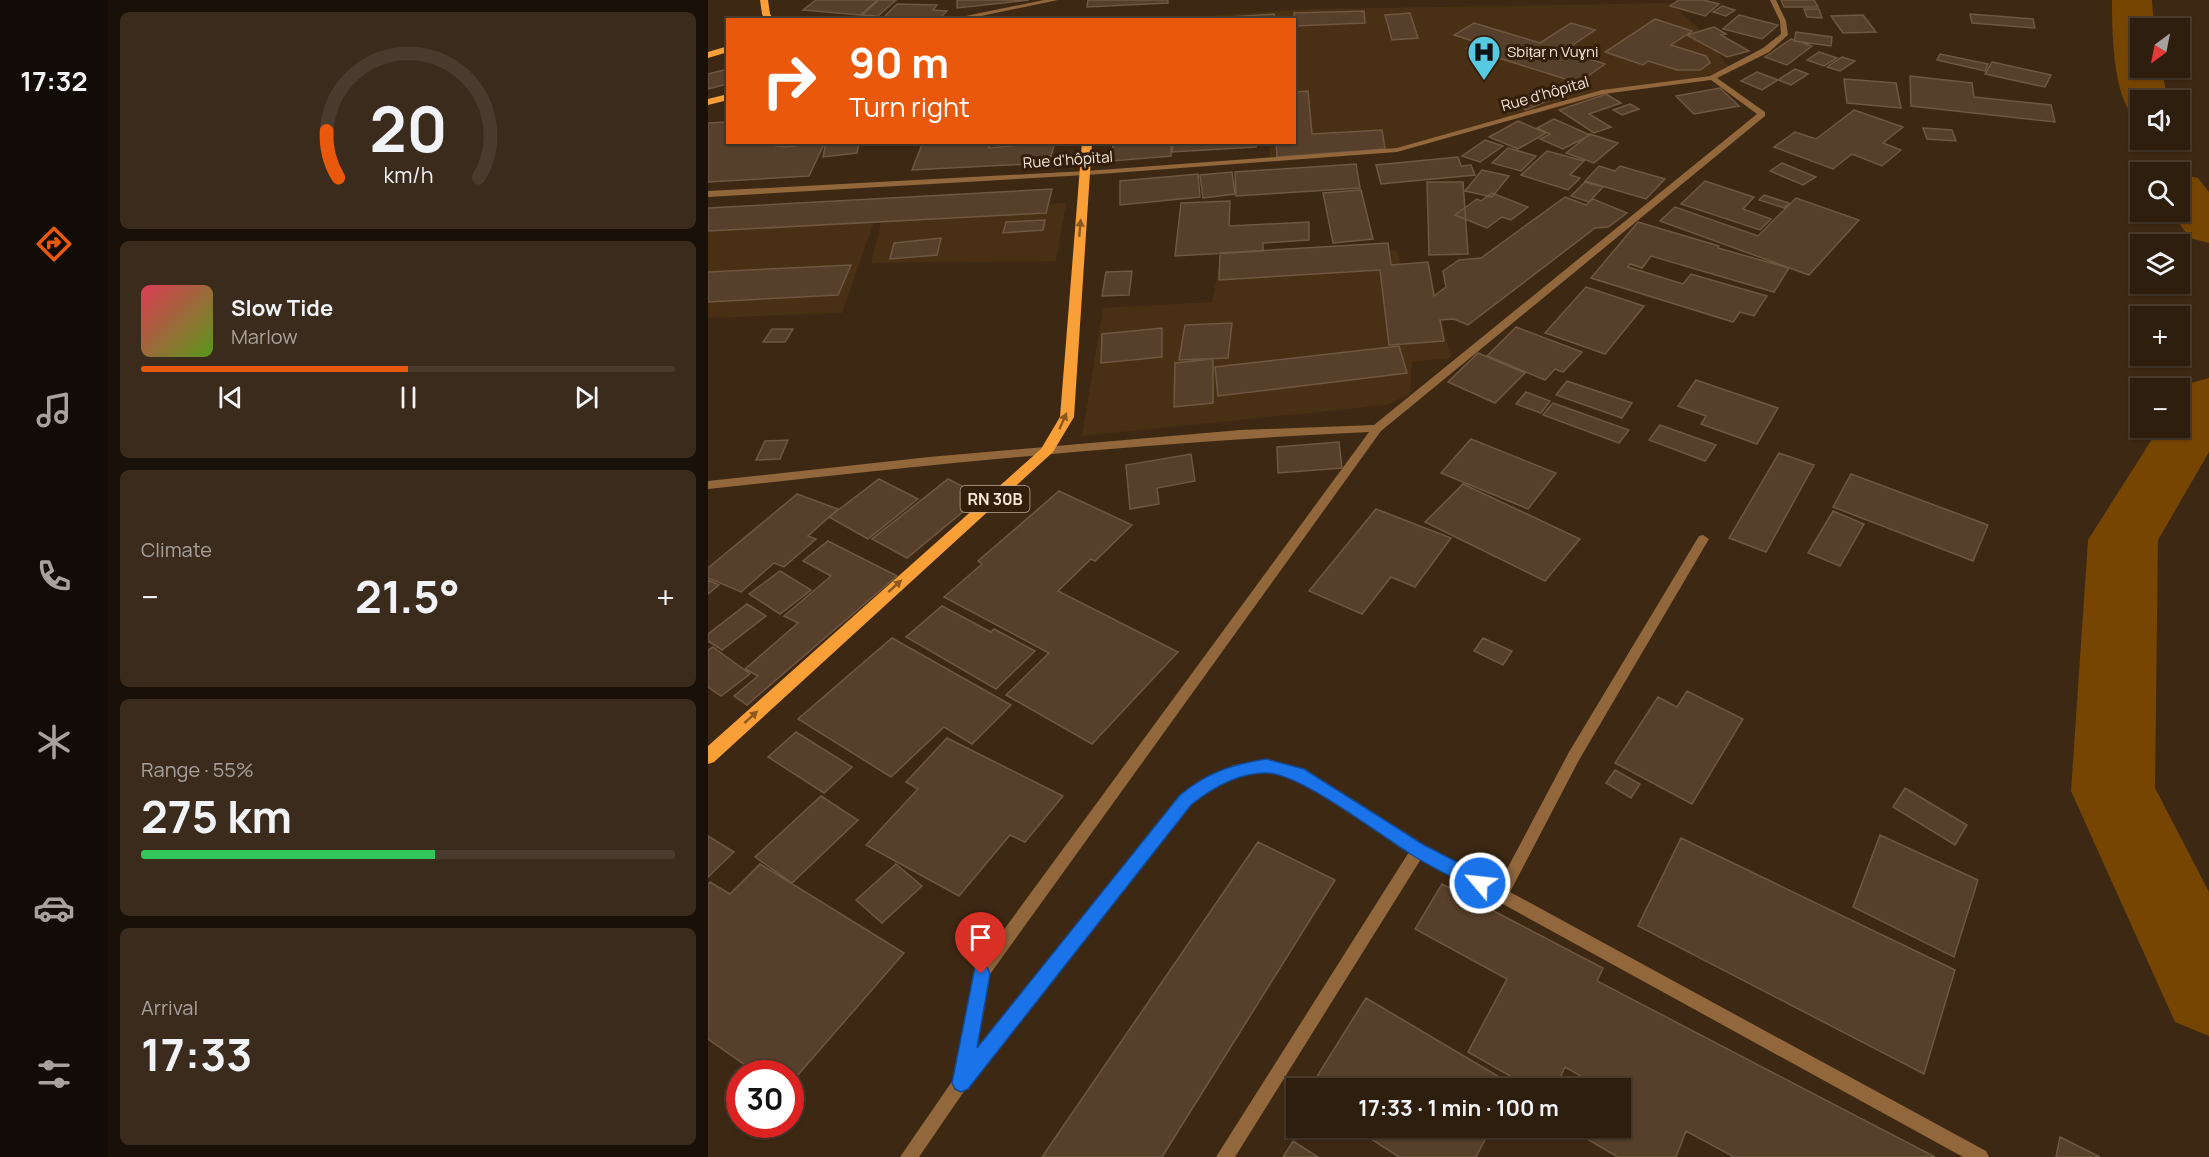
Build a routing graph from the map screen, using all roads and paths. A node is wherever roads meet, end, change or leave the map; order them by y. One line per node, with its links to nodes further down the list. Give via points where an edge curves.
1 (764, 0): 4 (main road)
2 (1055, 0): 5 (street)
3 (1773, 0): 8 (street, via 1785,35 1766,50)
4 (769, 18)
5 (960, 18)
6 (726, 50): 7 (main road)
7 (708, 55)
8 (1712, 78): 12 (street, Rue d'hôpital, via 1602,92 1397,150); 14 (street, via 1761,114)
9 (726, 98): 10 (main road)
10 (708, 102)
11 (1087, 144): 12 (main road, RN 30B)
12 (1086, 173): 13 (street, Rue d'hôpital); 15 (main road, RN 30B, one-way to 12, via 1067,417)
13 (708, 194)
14 (1377, 428): 15 (street, via 1240,434); 21 (street, via 981,974)
15 (1046, 453): 16 (street, via 929,460); 18 (main road, RN 30B, one-way to 15)
16 (708, 485)
17 (1703, 539): 20 (street, via 1574,756)
18 (708, 757)
19 (1418, 850): 20 (street); 21 (street, via 1299,774 1266,766 1234,771 1205,784 1185,800); 23 (street)
20 (1501, 894): 24 (street)
21 (961, 1083): 22 (street)
22 (909, 1157)
23 (1225, 1157)
24 (1980, 1157)

